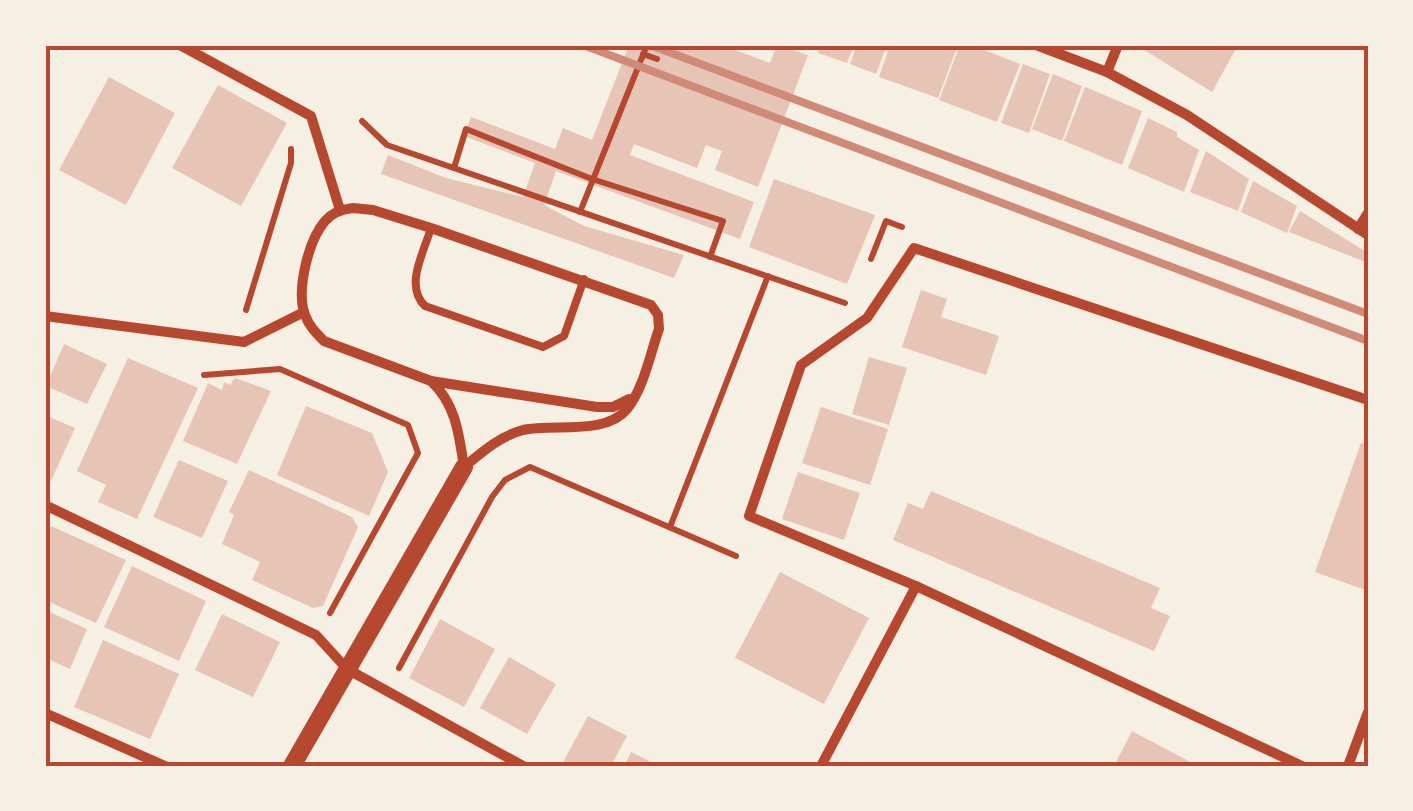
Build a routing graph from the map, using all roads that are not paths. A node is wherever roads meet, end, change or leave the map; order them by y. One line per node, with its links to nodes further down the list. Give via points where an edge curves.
1 (180, 45): 5 (street, via 311,116)
2 (1036, 45): 4 (street)
3 (1118, 45): 4 (street)
4 (1106, 72): 8 (street, via 1187,115)
5 (340, 210): 7 (street, via 373,210); 10 (street, via 325,220 308,262)
6 (1368, 213): 8 (street)
7 (431, 228): 9 (street); 9 (lane, via 416,297 425,306 543,346 564,336)
8 (1363, 232)
9 (584, 279): 13 (street, via 642,299 658,316)
10 (304, 312): 11 (street, via 244,342); 12 (street, via 324,341)
11 (45, 316)
12 (431, 381): 13 (street, via 597,407); 15 (street, via 452,410)
13 (634, 396): 15 (street, via 616,419 520,430)
14 (1368, 400): 17 (street, via 914,248 867,318 802,364 749,516)
15 (464, 467): 18 (street)
16 (45, 505): 18 (street, via 316,635)
17 (916, 586): 24 (street); 25 (street)
18 (348, 669): 22 (street); 23 (street)
19 (1368, 712): 26 (street)
20 (45, 713): 21 (street)
21 (165, 766)
22 (292, 766)
23 (523, 766)
24 (821, 766)
25 (1302, 766)
26 (1348, 766)

